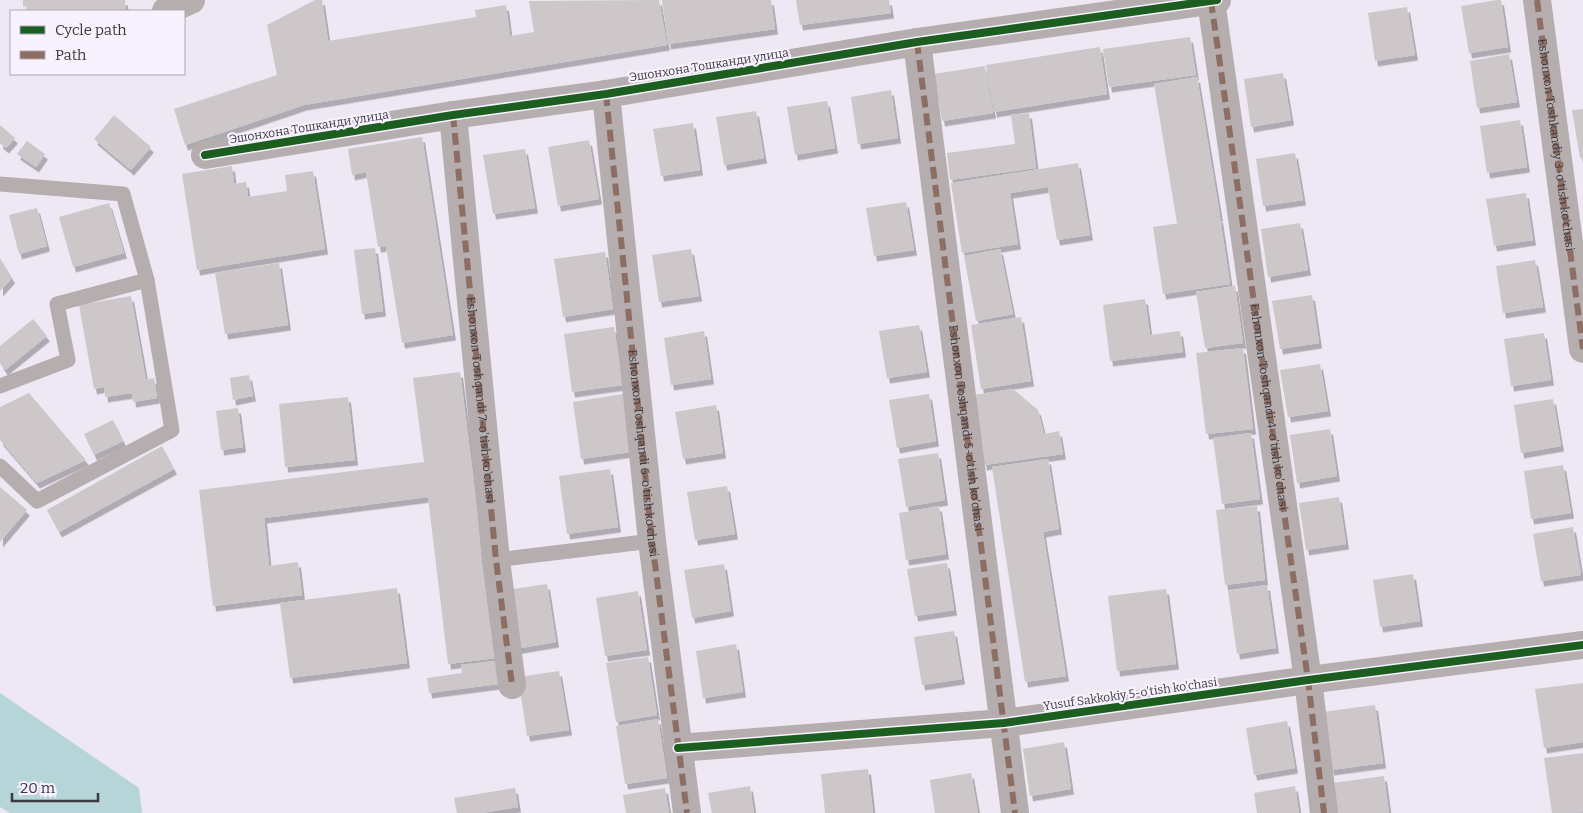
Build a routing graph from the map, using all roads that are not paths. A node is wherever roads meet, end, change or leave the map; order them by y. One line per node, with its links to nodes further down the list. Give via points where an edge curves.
1 (191, 0): 5 (street)
2 (1217, 0): 4 (street, Эшонхона Тошканди улица)
3 (1537, 0): 12 (street, Eshonxon Toshkandiy 3-o'tish ko'chasi)
4 (1211, 1): 6 (street, Эшонхона Тошканди улица); 18 (street, Eshonxon Toshqandi 4-o'tish ko'chasi)
5 (168, 10)
6 (918, 42): 7 (street, Эшонхона Тошканди улица); 20 (street, Eshonxon Toshqandi 5-o'tish ko'chasi)
7 (606, 94): 8 (street, Эшонхона Тошканди улица); 15 (street, Eshonxon Toshqandi 6-o'tish ko'chasi)
8 (453, 115): 9 (street, Эшонхона Тошканди улица); 16 (street, Eshonxon Toshqandi 7-o'tish ko'chasi)
9 (205, 155)
10 (0, 184): 11 (lane, via 123,194)
11 (147, 280): 13 (lane, via 57,304 68,360); 14 (lane, via 172,430 36,501)
12 (1583, 349)
13 (0, 386)
14 (0, 466)
15 (652, 541): 16 (lane); 21 (street, Eshonxon Toshqandi 6-o'tish ko'chasi)
16 (496, 560): 19 (street, Eshonxon Toshqandi 7-o'tish ko'chasi)
17 (1583, 645): 18 (street, Yusuf Sakkokiy 5-o'tish ko'chasi)
18 (1308, 680): 20 (street, Yusuf Sakkokiy 5-o'tish ko'chasi); 24 (street, Eshonxon Toshqandi 4-o'tish ko'chasi)
19 (512, 685)
20 (1004, 723): 21 (street, Yusuf Sakkokiy 5-o'tish ko'chasi); 23 (street, Eshonxon Toshqandi 5-o'tish ko'chasi)
21 (678, 748): 22 (street, Eshonxon Toshqandi 6-o'tish ko'chasi)
22 (687, 813)
23 (1014, 813)
24 (1324, 813)

